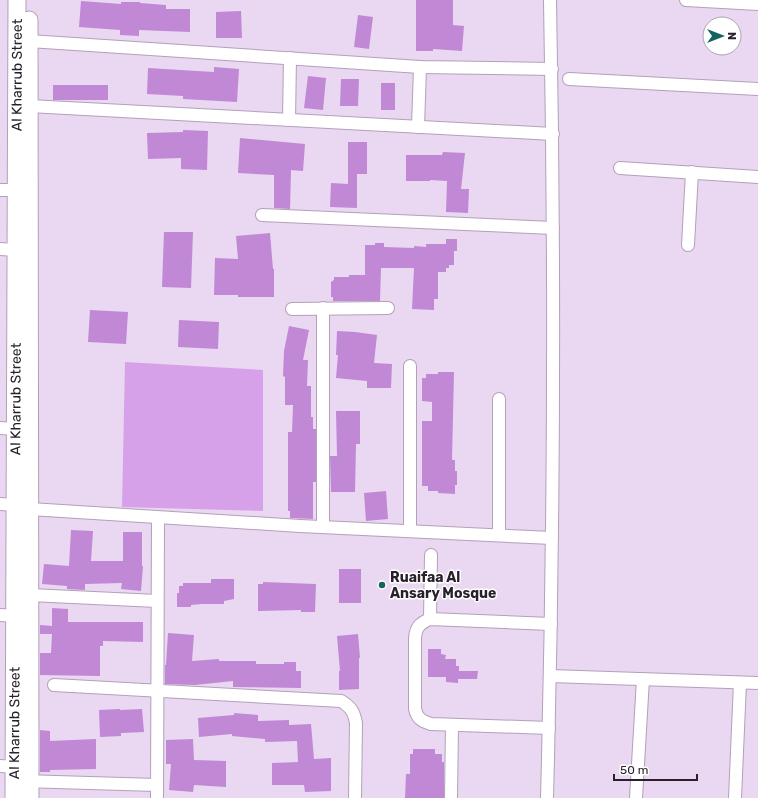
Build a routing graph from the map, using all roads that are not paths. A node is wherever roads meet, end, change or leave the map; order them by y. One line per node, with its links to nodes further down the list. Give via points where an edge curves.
1 (17, 0): 19 (main road, Al Kharrub Street)
2 (29, 0): 6 (main road, Al Kharrub Street)
3 (550, 0): 9 (street)
4 (686, 0): 5 (street)
5 (758, 4)
6 (29, 41): 7 (street); 12 (main road, Al Kharrub Street)
7 (290, 58): 8 (street); 13 (street)
8 (420, 66): 9 (street); 14 (street)
9 (552, 69): 15 (street)
10 (569, 79): 11 (street)
11 (758, 89)
12 (29, 106): 13 (street); 30 (main road, Al Kharrub Street)
13 (289, 120): 14 (street)
14 (418, 127): 15 (street)
15 (553, 134): 21 (street)
16 (620, 168): 17 (street)
17 (692, 172): 18 (street); 22 (street)
18 (758, 177)
19 (8, 190): 23 (main road, Al Kharrub Street)
20 (262, 215): 21 (street)
21 (553, 228): 35 (street)
22 (688, 245)
23 (8, 250): 29 (main road, Al Kharrub Street)
24 (323, 308): 25 (street); 26 (street); 32 (street)
25 (388, 308)
26 (292, 309)
27 (410, 366): 33 (street)
28 (499, 399): 34 (street)
29 (8, 428): 30 (main road, Al Kharrub Street)
30 (15, 506): 31 (street); 37 (main road, Al Kharrub Street); 39 (main road, Al Kharrub Street)
31 (158, 518): 32 (street); 38 (street)
32 (323, 527): 33 (street)
33 (410, 531): 34 (street)
34 (499, 535): 35 (street)
35 (552, 538): 41 (street)
36 (431, 555): 40 (street)
37 (30, 595): 38 (street); 50 (main road, Al Kharrub Street)
38 (157, 601): 47 (street)
39 (7, 615): 50 (main road, Al Kharrub Street)
40 (430, 619): 41 (street); 48 (street, via 422,622 416,630 415,709 417,717 423,722)
41 (551, 624): 42 (street)
42 (550, 676): 43 (street); 49 (street)
43 (644, 679): 44 (street); 57 (street)
44 (740, 683): 45 (street); 58 (street)
45 (758, 683)
46 (54, 685): 47 (street)
47 (157, 691): 51 (street); 54 (street, via 341,701 355,713)
48 (452, 725): 49 (street); 55 (street)
49 (549, 728): 56 (street)
50 (18, 779): 51 (street); 52 (main road, Al Kharrub Street)
51 (157, 785): 53 (street)
52 (14, 798)
53 (157, 798)
54 (355, 798)
55 (451, 798)
56 (547, 798)
57 (636, 798)
58 (735, 798)

